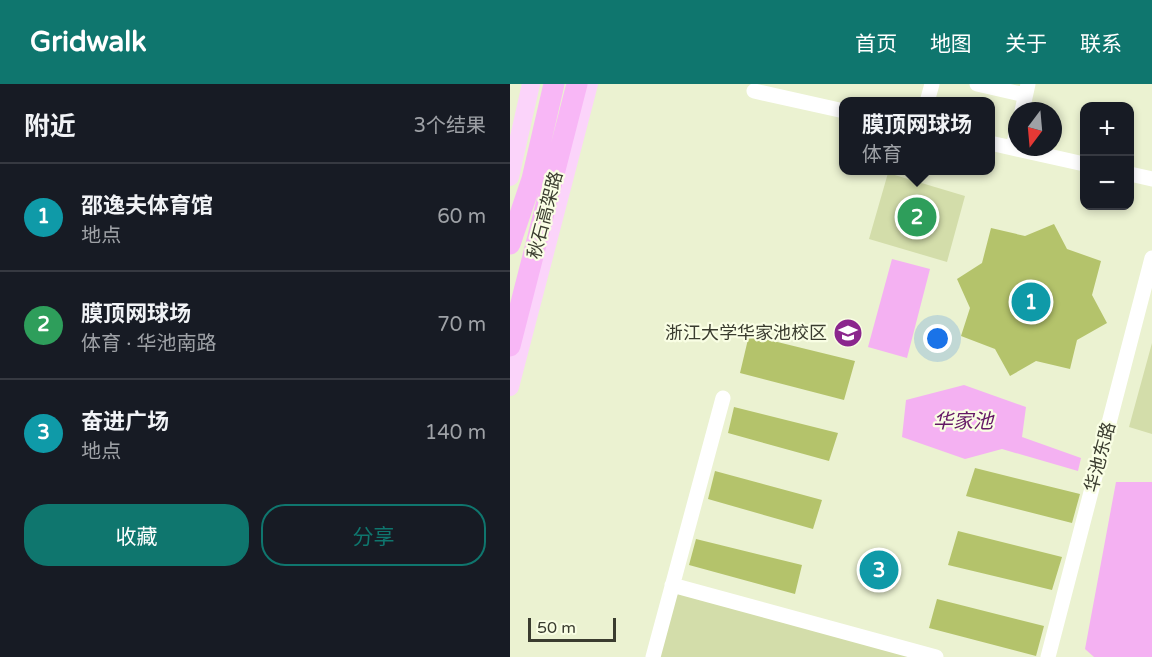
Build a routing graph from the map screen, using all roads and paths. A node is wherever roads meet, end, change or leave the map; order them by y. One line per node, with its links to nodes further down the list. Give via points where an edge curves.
1 (531, 84): 11 (main road)
2 (554, 84): 13 (highway, 秋石高架路, via 532,179)
3 (977, 84): 5 (street)
4 (583, 85): 15 (highway, 秋石高架路); 16 (main road)
5 (1027, 89)
6 (754, 91): 7 (street)
7 (839, 110)
8 (1048, 156): 9 (street)
9 (1080, 163)
10 (1134, 175): 12 (street)
11 (510, 177)
12 (1152, 179)
13 (510, 244)
14 (1152, 258): 21 (street, 华池东路)
15 (510, 346)
16 (510, 387)
17 (723, 398): 18 (street)
18 (672, 585): 19 (street); 20 (street)
19 (653, 657)
20 (936, 657)
21 (1048, 657)

